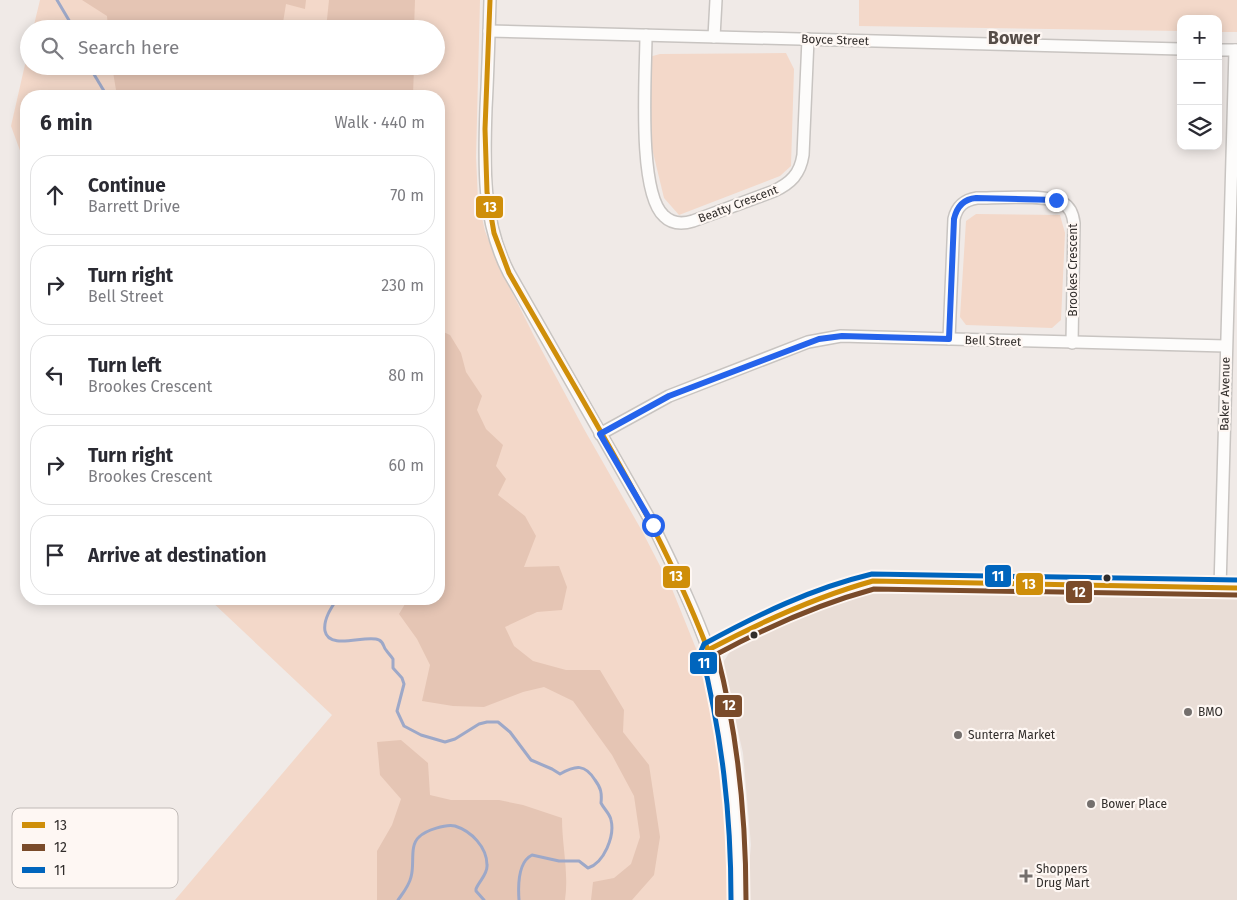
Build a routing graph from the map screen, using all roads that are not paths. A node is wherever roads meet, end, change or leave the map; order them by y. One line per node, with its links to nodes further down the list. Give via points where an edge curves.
1 (490, 0): 3 (street)
2 (716, 0): 5 (street)
3 (489, 31): 4 (street, Boyce Street); 16 (street, via 485,171 494,236 509,273)
4 (646, 35): 5 (street, Boyce Street); 6 (street, Beatty Crescent, via 646,162 656,205 664,217 678,223 693,222 774,191 795,177 803,155)
5 (714, 37): 6 (street, Boyce Street)
6 (808, 39): 7 (street, Boyce Street)
7 (1177, 49)
8 (1222, 50): 9 (street)
9 (1236, 50): 10 (street, Baker Avenue)
10 (1233, 243): 13 (street, Baker Avenue)
11 (949, 339): 12 (street, Bell Street); 12 (street, Brookes Crescent, via 954,219 960,206 976,198 1047,199 1068,207 1074,222); 16 (street, Bell Street, via 842,336 819,339 669,396)
12 (1072, 343): 13 (street, Bell Street)
13 (1226, 346): 14 (street, Baker Avenue)
14 (1225, 394): 15 (street); 17 (street, Baker Avenue)
15 (1237, 394)
16 (600, 434): 19 (street, via 653,525)
17 (1220, 588): 18 (street); 19 (street, via 874,581 845,588 769,618)
18 (1237, 588)
19 (708, 650): 20 (street, via 726,729 736,795)
20 (738, 900)

